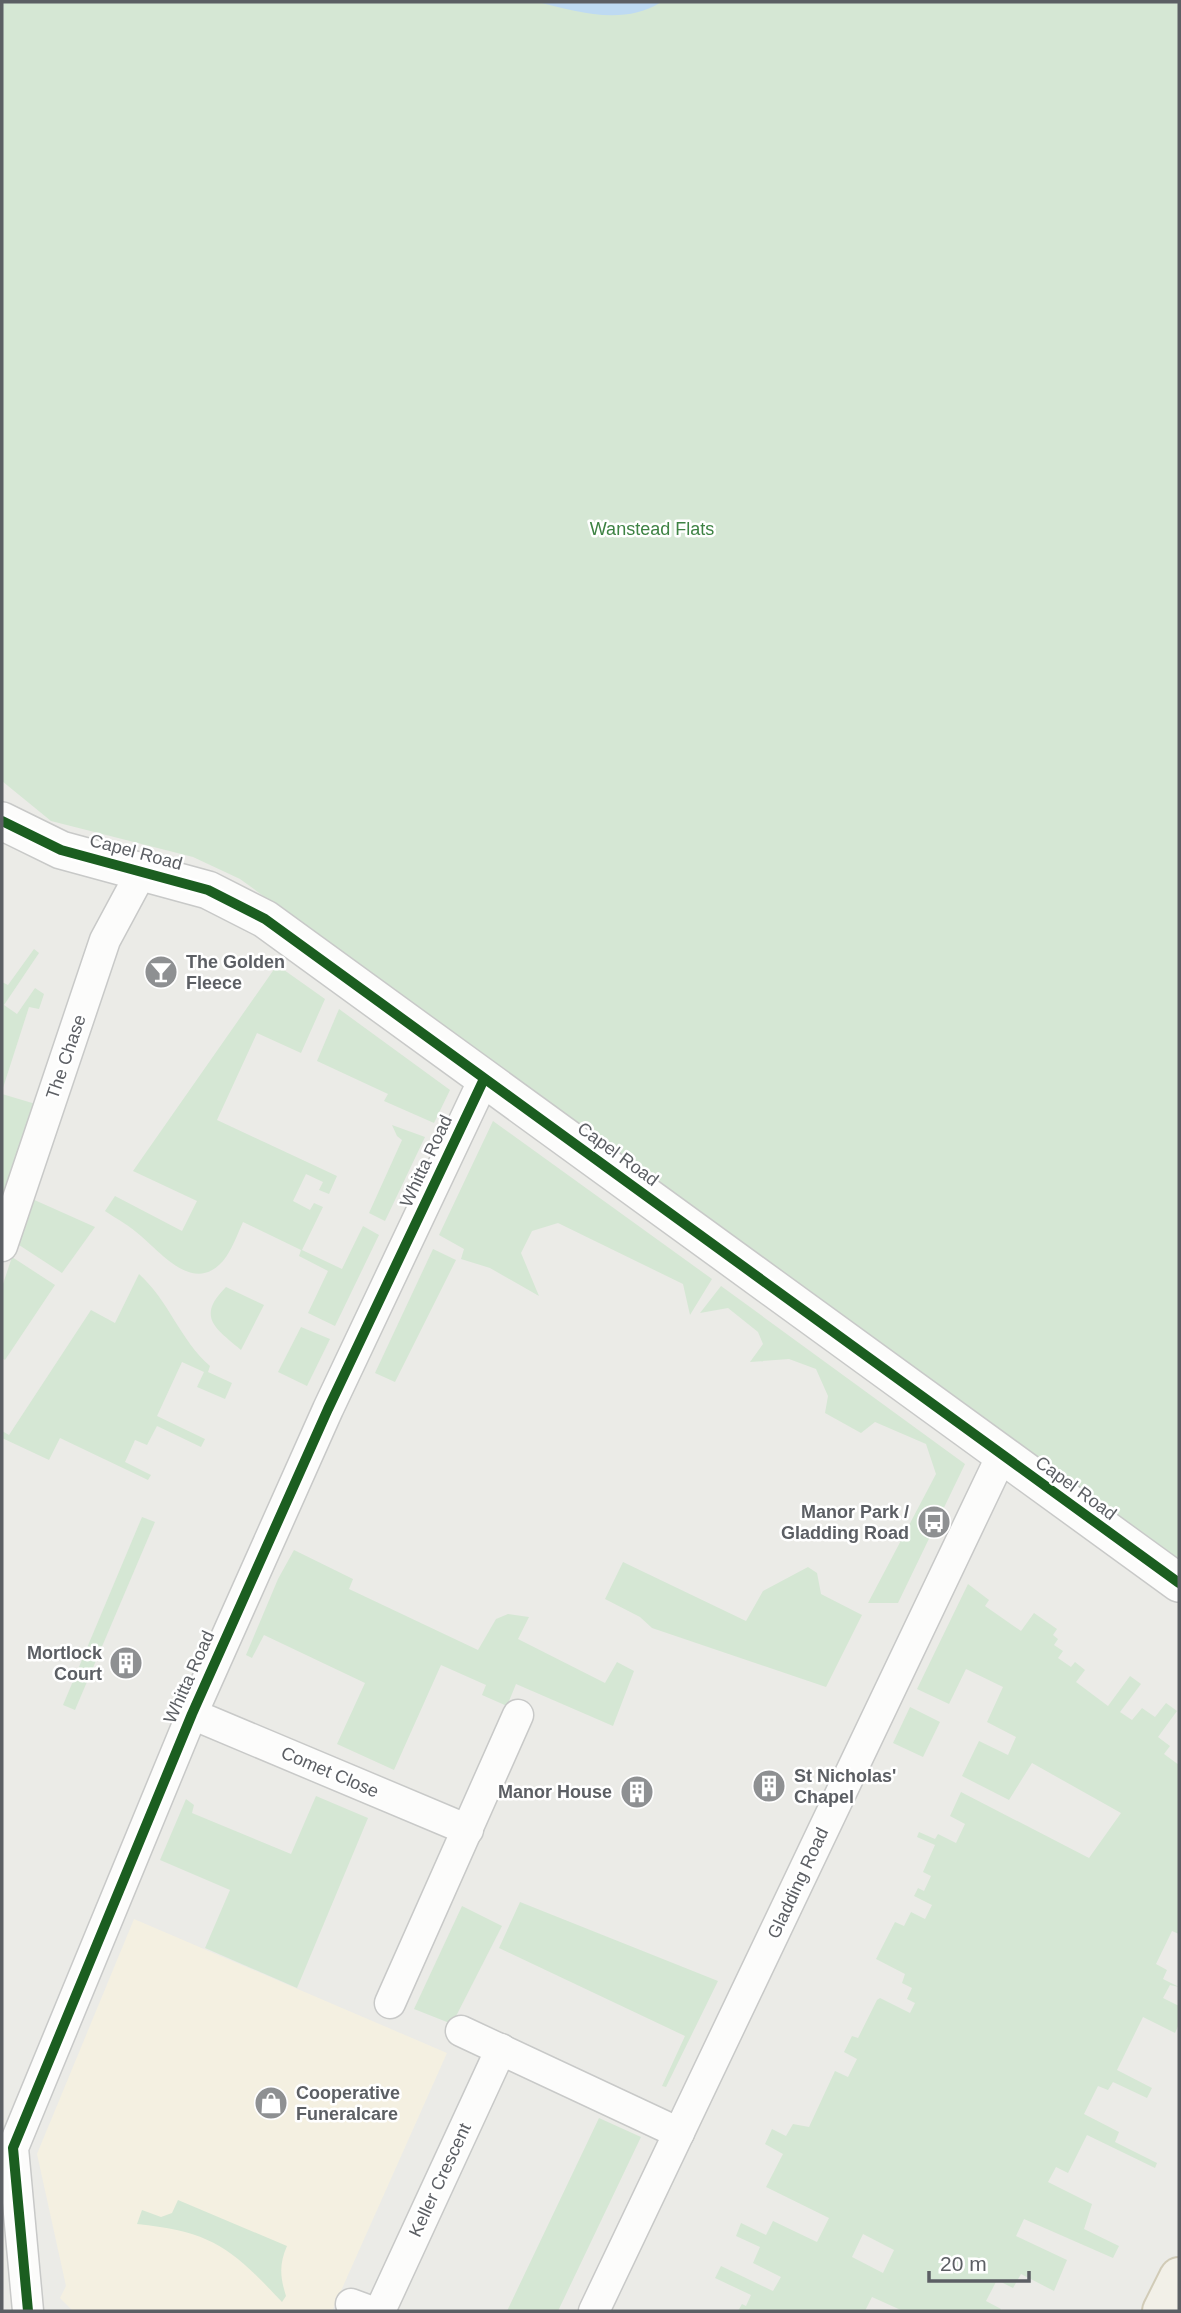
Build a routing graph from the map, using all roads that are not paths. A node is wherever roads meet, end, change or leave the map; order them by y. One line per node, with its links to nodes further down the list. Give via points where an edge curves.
1 (2, 821): 2 (street, Capel Road, via 61,850)
2 (141, 873): 3 (street, Capel Road, via 208,890 265,919); 4 (street, The Chase, via 105,940)
3 (484, 1079): 5 (street, Capel Road); 7 (street, Whitta Road, via 328,1409)
4 (2, 1246)
5 (1002, 1455): 6 (street, Capel Road); 13 (street, Gladding Road)
6 (1179, 1583)
7 (192, 1714): 9 (street, Comet Close); 16 (street, Whitta Road, via 13,2148)
8 (518, 1715): 9 (street)
9 (468, 1830): 10 (street)
10 (390, 2003)
11 (461, 2031): 12 (street)
12 (501, 2049): 13 (street); 15 (street, Keller Crescent)
13 (679, 2133): 17 (street, Gladding Road)
14 (1179, 2277): 18 (main road)
15 (367, 2309)
16 (28, 2311)
17 (594, 2311)
18 (1162, 2311)

